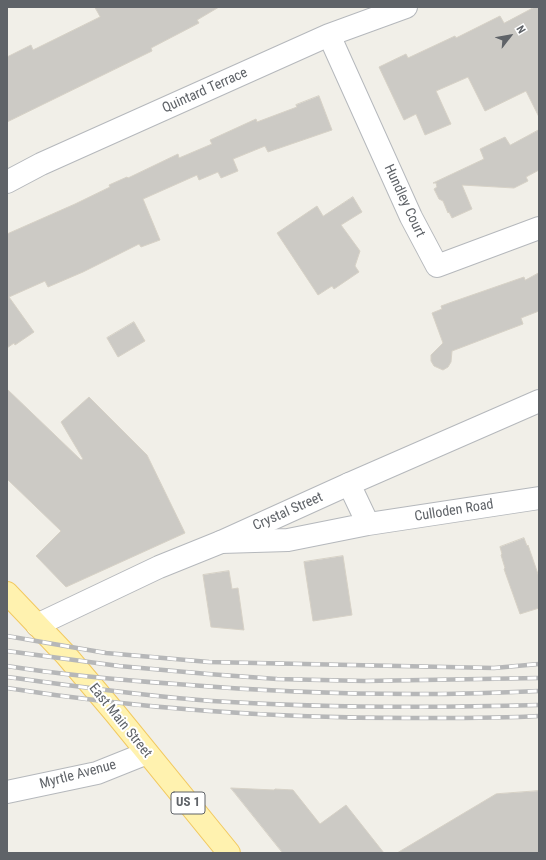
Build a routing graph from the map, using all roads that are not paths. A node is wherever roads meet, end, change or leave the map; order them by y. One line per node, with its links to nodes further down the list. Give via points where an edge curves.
1 (406, 7): 2 (street, Quintard Terrace)
2 (329, 35): 3 (street, Quintard Terrace, via 41,164); 4 (street, Hundley Court, via 411,217 437,266)
3 (7, 182)
4 (539, 228)
5 (539, 401): 6 (street, Crystal Street)
6 (349, 484): 8 (street); 9 (street, Crystal Street)
7 (539, 498): 8 (street, Culloden Road)
8 (368, 524): 9 (street, Culloden Road, via 288,540)
9 (222, 542): 11 (street, Crystal Street, via 159,567)
10 (7, 593): 11 (main road, East Main Street / US 1)
11 (37, 625): 12 (main road, East Main Street / US 1, via 71,661)
12 (147, 753): 13 (street, Myrtle Avenue, via 97,773); 14 (main road, East Main Street / US 1)
13 (7, 792)
14 (229, 853)

